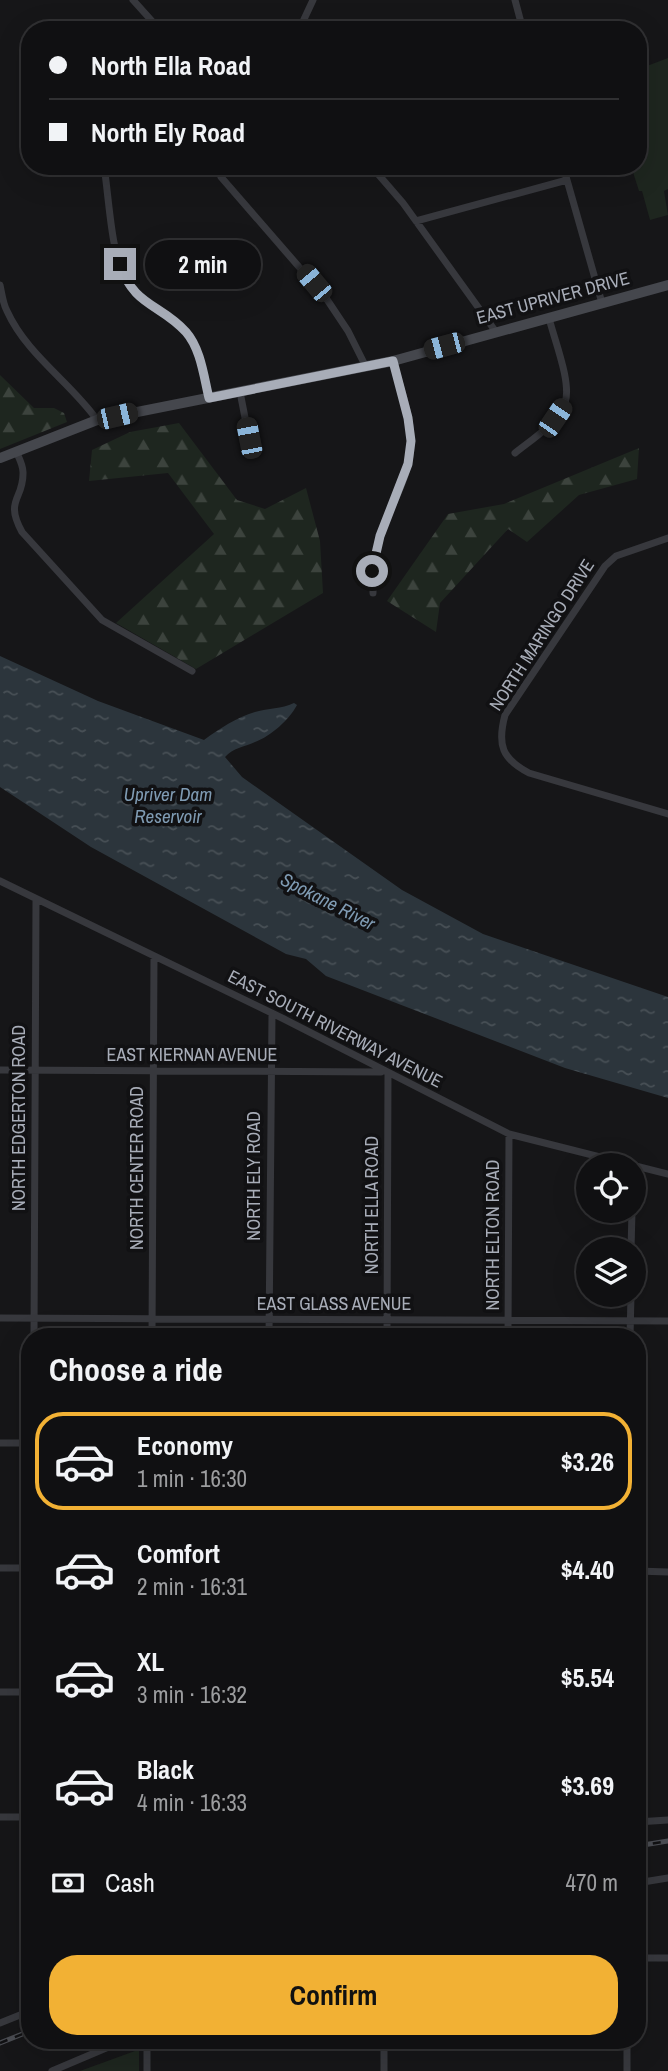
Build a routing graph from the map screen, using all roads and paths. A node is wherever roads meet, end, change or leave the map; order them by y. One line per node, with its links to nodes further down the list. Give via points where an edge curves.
1 (133, 0): 4 (street)
2 (313, 0): 5 (street)
3 (515, 0): 6 (street)
4 (152, 21)
5 (303, 21)
6 (521, 21)
7 (105, 175): 21 (street, via 116,250 125,278 136,295 187,333 197,349)
8 (220, 175): 19 (street, via 326,298)
9 (378, 175): 12 (street)
10 (566, 175): 11 (street)
11 (567, 180): 12 (street); 15 (street)
12 (415, 221): 17 (street)
13 (0, 285): 22 (street, via 7,311 32,350 81,397)
14 (668, 285): 15 (main road, EAST UPRIVER DRIVE)
15 (602, 303): 16 (main road, EAST UPRIVER DRIVE)
16 (549, 318): 17 (main road, EAST UPRIVER DRIVE); 25 (street, via 566,379 566,402 555,418)
17 (496, 332): 18 (main road, EAST UPRIVER DRIVE)
18 (393, 361): 19 (main road, EAST UPRIVER DRIVE); 28 (street, via 411,441 408,464 380,536 372,571)
19 (366, 367): 20 (main road, EAST UPRIVER DRIVE)
20 (240, 392): 21 (main road, EAST UPRIVER DRIVE); 23 (street)
21 (209, 398): 22 (main road, EAST UPRIVER DRIVE)
22 (97, 420): 24 (main road, EAST UPRIVER DRIVE)
23 (249, 438)
24 (16, 451): 26 (main road, EAST UPRIVER DRIVE); 29 (street, via 24,470 13,503 22,532 102,620)
25 (515, 453)
26 (0, 458)
27 (668, 538): 30 (street, NORTH MARINGO DRIVE, via 616,556 605,566 505,715 501,730 511,764)
28 (373, 593)
29 (192, 671)
30 (668, 814)
31 (0, 881): 32 (street, EAST SOUTH RIVERWAY AVENUE)
32 (36, 899): 33 (street, EAST SOUTH RIVERWAY AVENUE); 36 (street, NORTH EDGERTON ROAD)
33 (154, 957): 34 (street, EAST SOUTH RIVERWAY AVENUE); 37 (street, NORTH CENTER ROAD)
34 (272, 1014): 38 (street, NORTH ELY ROAD); 39 (street, EAST SOUTH RIVERWAY AVENUE)
35 (0, 1070): 36 (street, EAST KIERNAN AVENUE)
36 (34, 1070): 37 (street, EAST KIERNAN AVENUE); 46 (street, NORTH EDGERTON ROAD)
37 (153, 1070): 38 (street, EAST KIERNAN AVENUE); 47 (street, NORTH CENTER ROAD)
38 (270, 1071): 39 (street, EAST KIERNAN AVENUE); 48 (street, NORTH ELY ROAD)
39 (386, 1072): 40 (street, EAST SOUTH RIVERWAY AVENUE); 49 (street, NORTH ELLA ROAD)
40 (509, 1134): 41 (street, EAST SOUTH RIVERWAY AVENUE); 50 (street, NORTH ELTON ROAD)
41 (585, 1153)
42 (646, 1168): 43 (street, EAST SOUTH RIVERWAY AVENUE)
43 (668, 1174)
44 (631, 1307): 51 (street)
45 (0, 1318): 46 (street, EAST GLASS AVENUE)
46 (34, 1318): 47 (street, EAST GLASS AVENUE); 53 (street, NORTH EDGERTON ROAD)
47 (152, 1319): 48 (street, EAST GLASS AVENUE); 54 (street, NORTH CENTER ROAD)
48 (270, 1320): 49 (street, EAST GLASS AVENUE); 55 (street, NORTH ELY ROAD)
49 (387, 1320): 50 (street, EAST GLASS AVENUE); 56 (street, NORTH ELLA ROAD)
50 (508, 1321): 51 (street, EAST GLASS AVENUE); 57 (street, NORTH ELTON ROAD)
51 (630, 1321): 52 (street, EAST GLASS AVENUE); 58 (street)
52 (668, 1321)
53 (34, 1328)
54 (152, 1328)
55 (270, 1328)
56 (387, 1328)
57 (508, 1328)
58 (630, 1328)
59 (0, 1443): 60 (street)
60 (21, 1443)
61 (0, 1568): 62 (street)
62 (21, 1568)
63 (646, 1571): 64 (street)
64 (668, 1572)
65 (0, 1692): 66 (street)
66 (21, 1692)
67 (0, 1817): 68 (street)
68 (21, 1817)
69 (668, 1821): 70 (street)
70 (646, 1822)
71 (668, 1878): 72 (street)
72 (646, 1881)
73 (646, 1958): 74 (street)
74 (668, 1958)
75 (21, 2015): 76 (street)
76 (0, 2023)
77 (104, 2049): 81 (street)
78 (147, 2049): 82 (street)
79 (384, 2049): 83 (street)
80 (626, 2049): 84 (street)
81 (52, 2071)
82 (147, 2071)
83 (384, 2071)
84 (626, 2071)

